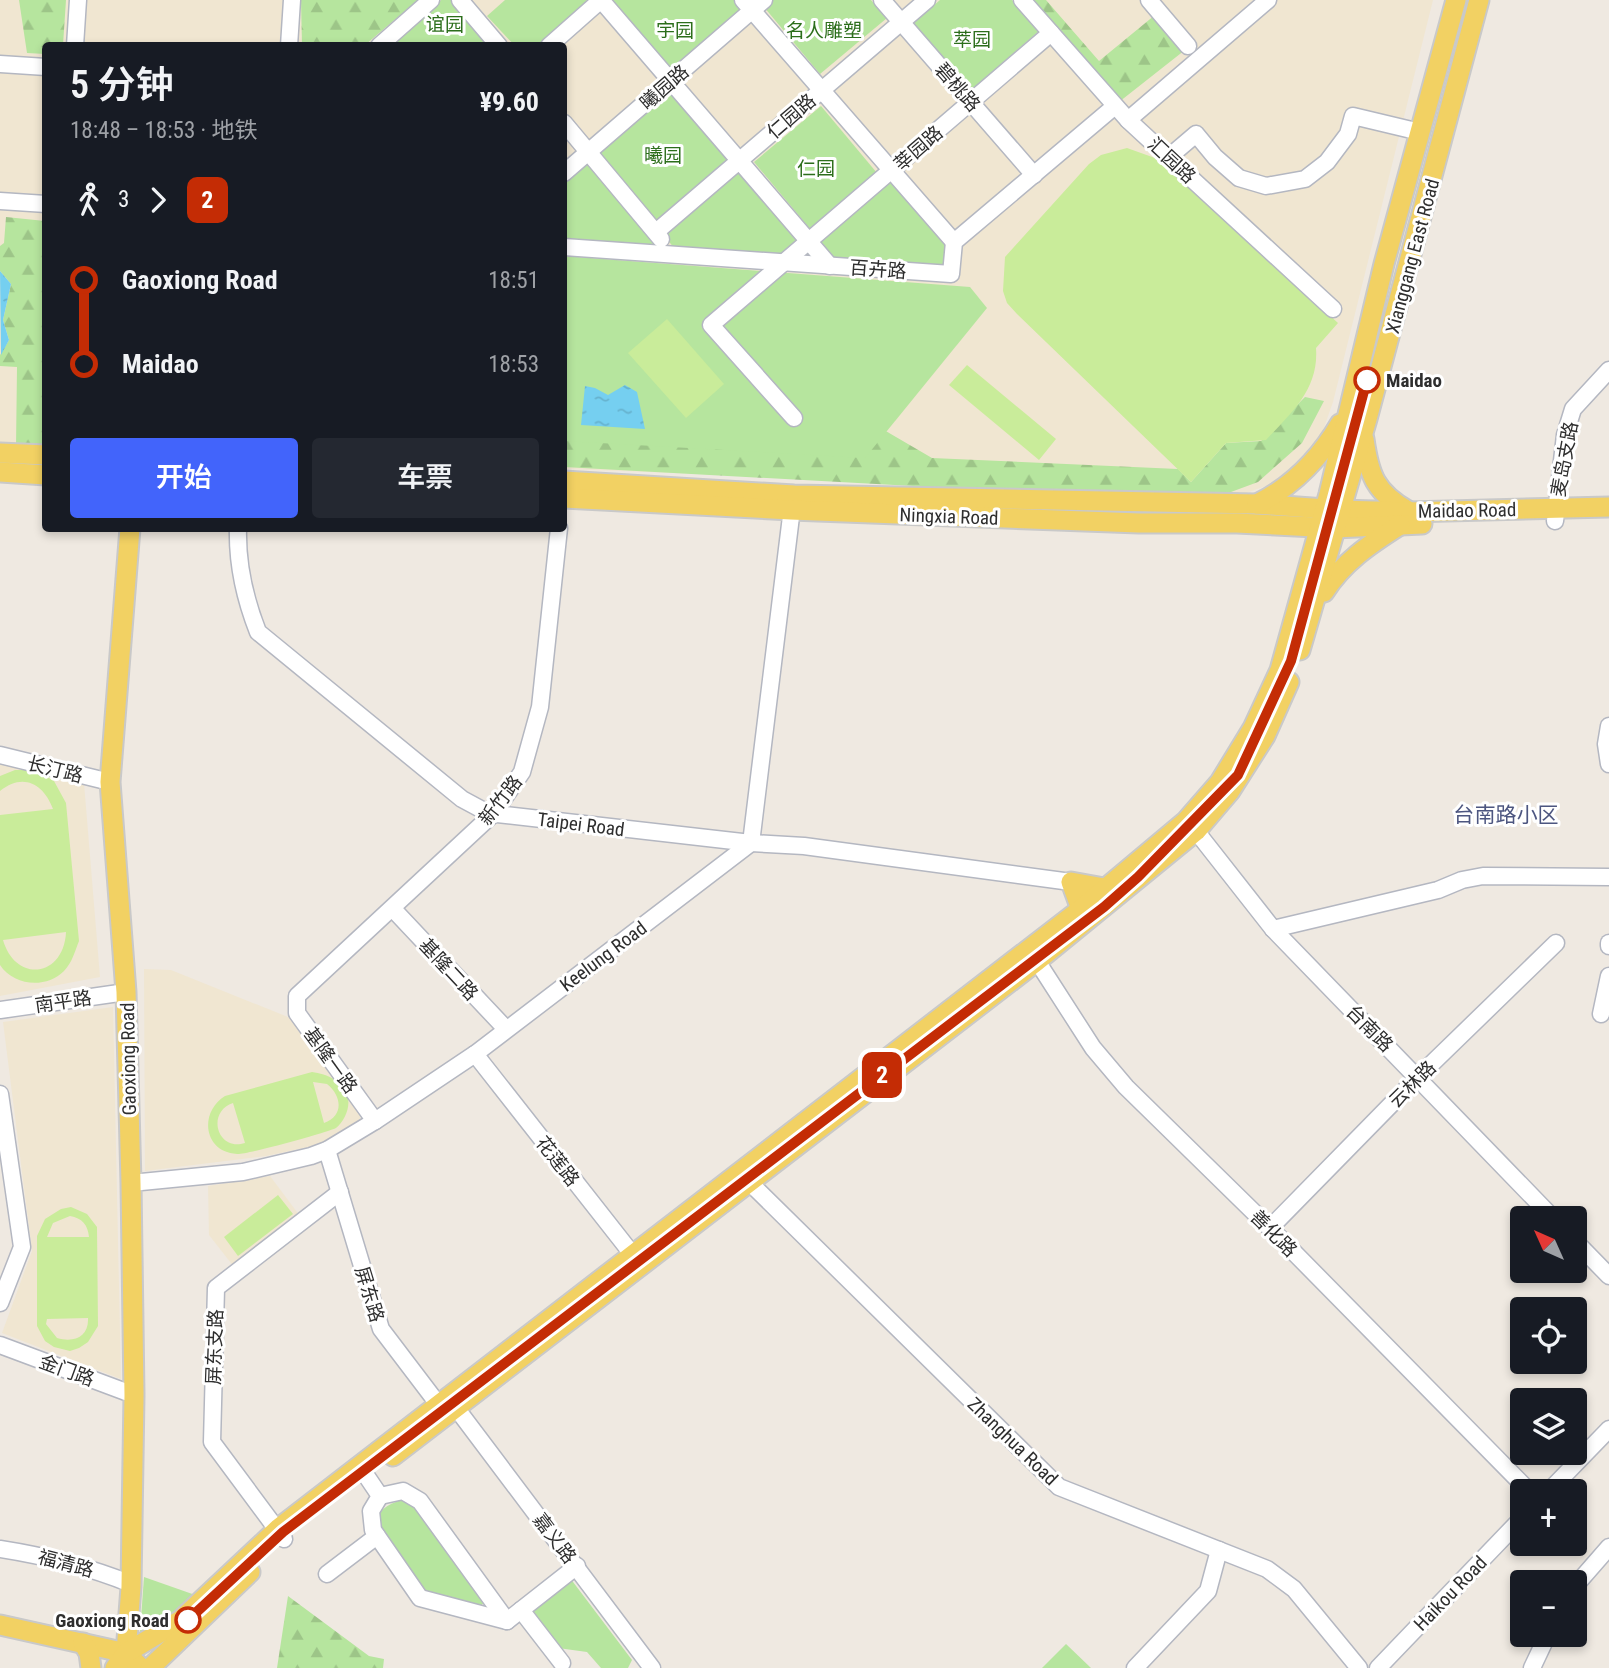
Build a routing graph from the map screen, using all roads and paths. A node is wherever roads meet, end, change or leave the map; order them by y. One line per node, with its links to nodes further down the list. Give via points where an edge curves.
1 (78, 0): 16 (street)
2 (292, 0): 17 (street)
3 (431, 0): 18 (street)
4 (460, 0): 19 (street)
5 (601, 0): 20 (street); 24 (street)
6 (882, 0): 14 (street, 碧桃路)
7 (927, 0): 14 (street, 仁园路)
8 (1022, 0): 15 (street, 汇园路)
9 (1149, 0): 21 (street)
10 (1268, 0): 28 (street)
11 (1456, 0): 30 (main road, Xianggang East Road)
12 (1479, 0): 50 (main road, Xianggang East Road)
13 (753, 3): 24 (street, 曦园路); 25 (street)
14 (901, 22): 25 (street, 仁园路); 26 (street, 碧桃路)
15 (1051, 33): 26 (street); 27 (street, 汇园路)
16 (75, 42)
17 (289, 42)
18 (384, 42)
19 (496, 42)
20 (553, 42)
21 (1188, 46)
22 (0, 64): 23 (street)
23 (42, 67)
24 (670, 81): 31 (street, 曦园路); 33 (street)
25 (822, 90): 33 (street, 仁园路); 35 (street)
26 (971, 102): 35 (street); 36 (street, 碧桃路)
27 (1115, 106): 28 (street, 汇园路); 36 (street)
28 (1128, 120): 32 (street, 汇园路)
29 (567, 127): 31 (street)
30 (1420, 132): 32 (street, via 1353,116 1348,134 1327,162 1305,179 1266,186 1239,178 1196,134); 48 (main road, Xianggang East Road)
31 (588, 152): 34 (street, 曦园路); 39 (street)
32 (1168, 157): 46 (street, 汇园路)
33 (740, 161): 39 (street, 仁园路); 40 (street)
34 (567, 170)
35 (891, 170): 40 (street); 41 (street)
36 (1034, 175): 41 (street)
37 (0, 201): 38 (street)
38 (42, 204)
39 (656, 232): 43 (street)
40 (809, 241): 44 (street); 45 (street)
41 (954, 242): 45 (street, 百卉路, via 951,274)
42 (567, 247): 43 (street, 百卉路)
43 (674, 254): 44 (street, 百卉路)
44 (785, 262): 45 (street, 百卉路); 49 (street, via 710,325)
45 (830, 266)
46 (1333, 309)
47 (1609, 370): 60 (street, 麦岛支路, via 1573,409)
48 (1349, 408): 58 (main road, via 1330,441 1299,476); 61 (main road, Xianggang East Road)
49 (794, 418)
50 (1363, 434): 61 (main road, Xianggang East Road); 62 (main road, via 1372,477)
51 (0, 453): 52 (main road)
52 (42, 455)
53 (0, 472): 54 (main road)
54 (42, 475)
55 (567, 481): 57 (main road, Ningxia Road)
56 (567, 498): 57 (main road, Ningxia Road)
57 (793, 503): 58 (main road, Ningxia Road); 61 (main road, Ningxia Road, via 1139,523); 74 (street)
58 (1256, 504): 61 (main road, Ningxia Road)
59 (1609, 507): 60 (main road, Maidao Road)
60 (1555, 514): 62 (main road, Maidao Road); 63 (main road, Maidao Road)
61 (1330, 518): 62 (main road, Maidao Road); 67 (main road); 77 (main road, via 1280,670 1253,728 1220,782)
62 (1405, 518): 67 (main road, via 1336,572)
63 (1609, 520)
64 (130, 532): 71 (main road, Gaoxiong Road)
65 (238, 532): 72 (street, Taipei Road, via 237,550 258,632 462,799)
66 (559, 532): 72 (street, 新竹路, via 540,706 522,772)
67 (1313, 607): 73 (main road, via 1292,677 1265,736 1230,791)
68 (1609, 726): 70 (street)
69 (0, 755): 71 (street, 长汀路)
70 (1609, 764)
71 (110, 782): 84 (main road, Gaoxiong Road)
72 (494, 813): 74 (street, Taipei Road); 78 (street, 新竹路)
73 (1196, 831): 77 (main road); 80 (street, 台南路)
74 (751, 843): 76 (street, Taipei Road); 88 (street, Keelung Road)
75 (1609, 877): 80 (street, via 1483,876)
76 (1071, 882): 77 (main road); 79 (main road)
77 (1115, 890): 79 (main road)
78 (393, 909): 85 (street, 新竹路); 88 (street, 基隆二路)
79 (1083, 916): 82 (main road); 94 (main road)
80 (1273, 929): 90 (street, 台南路)
81 (1556, 943): 90 (street, 云林路)
82 (1037, 961): 94 (main road); 98 (street, 善化路, via 1093,1048 1126,1087)
83 (1609, 975): 87 (street)
84 (126, 992): 86 (street, 南平路); 95 (main road, Gaoxiong Road)
85 (297, 996): 92 (street, 基隆一路, via 297,1013)
86 (0, 1010)
87 (1601, 1014)
88 (506, 1029): 89 (street, Keelung Road)
89 (475, 1054): 92 (street, Keelung Road); 100 (street, 花莲路)
90 (1418, 1077): 97 (street, 台南路); 98 (street, 云林路)
91 (0, 1094): 102 (street, via 22,1247)
92 (375, 1121): 93 (street, Keelung Road)
93 (327, 1150): 95 (street, Keelung Road, via 243,1172); 96 (street, 屏东路)
94 (745, 1178): 100 (main road); 116 (street, Zhanghua Road, via 1059,1488)
95 (131, 1183): 104 (main road, Gaoxiong Road)
96 (340, 1192): 105 (street, 屏东路, via 381,1329); 112 (street, 屏东支路, via 216,1288 212,1442)
97 (1542, 1206)
98 (1270, 1228): 108 (street, 善化路)
99 (1587, 1253): 101 (street)
100 (637, 1261): 105 (main road)
101 (1609, 1276)
102 (0, 1303)
103 (0, 1345): 104 (street, 金门路)
104 (134, 1395): 120 (main road, Gaoxiong Road)
105 (447, 1406): 107 (main road); 117 (street, 嘉义路)
106 (1609, 1429): 109 (street)
107 (363, 1470): 110 (street); 112 (main road)
108 (1517, 1479)
109 (1561, 1479)
110 (380, 1496): 113 (street, via 371,1511); 122 (street, via 403,1491 420,1501)
111 (1510, 1530): 134 (street, Haikou Road)
112 (280, 1534): 126 (main road, via 181,1620); 130 (main road, via 191,1631)
113 (377, 1536): 119 (street); 122 (street, via 420,1598)
114 (1609, 1547): 118 (street)
115 (0, 1549): 120 (street, 福清路, via 36,1554)
116 (1219, 1550): 132 (street, via 1208,1591); 133 (street, Zhanghua Road, via 1267,1569 1294,1589)
117 (577, 1566): 121 (street); 131 (street, 嘉义路)
118 (1587, 1572)
119 (327, 1574)
120 (131, 1584): 126 (main road, Gaoxiong Road)
121 (521, 1610): 122 (street); 127 (street)
122 (507, 1621)
123 (0, 1625): 124 (main road)
124 (83, 1643): 126 (main road); 128 (main road)
125 (1542, 1647): 135 (street)
126 (120, 1660): 129 (main road)
127 (562, 1663)
128 (91, 1668)
129 (141, 1668)
130 (150, 1668)
131 (652, 1668)
132 (1135, 1668)
133 (1359, 1668)
134 (1378, 1668)
135 (1532, 1668)

